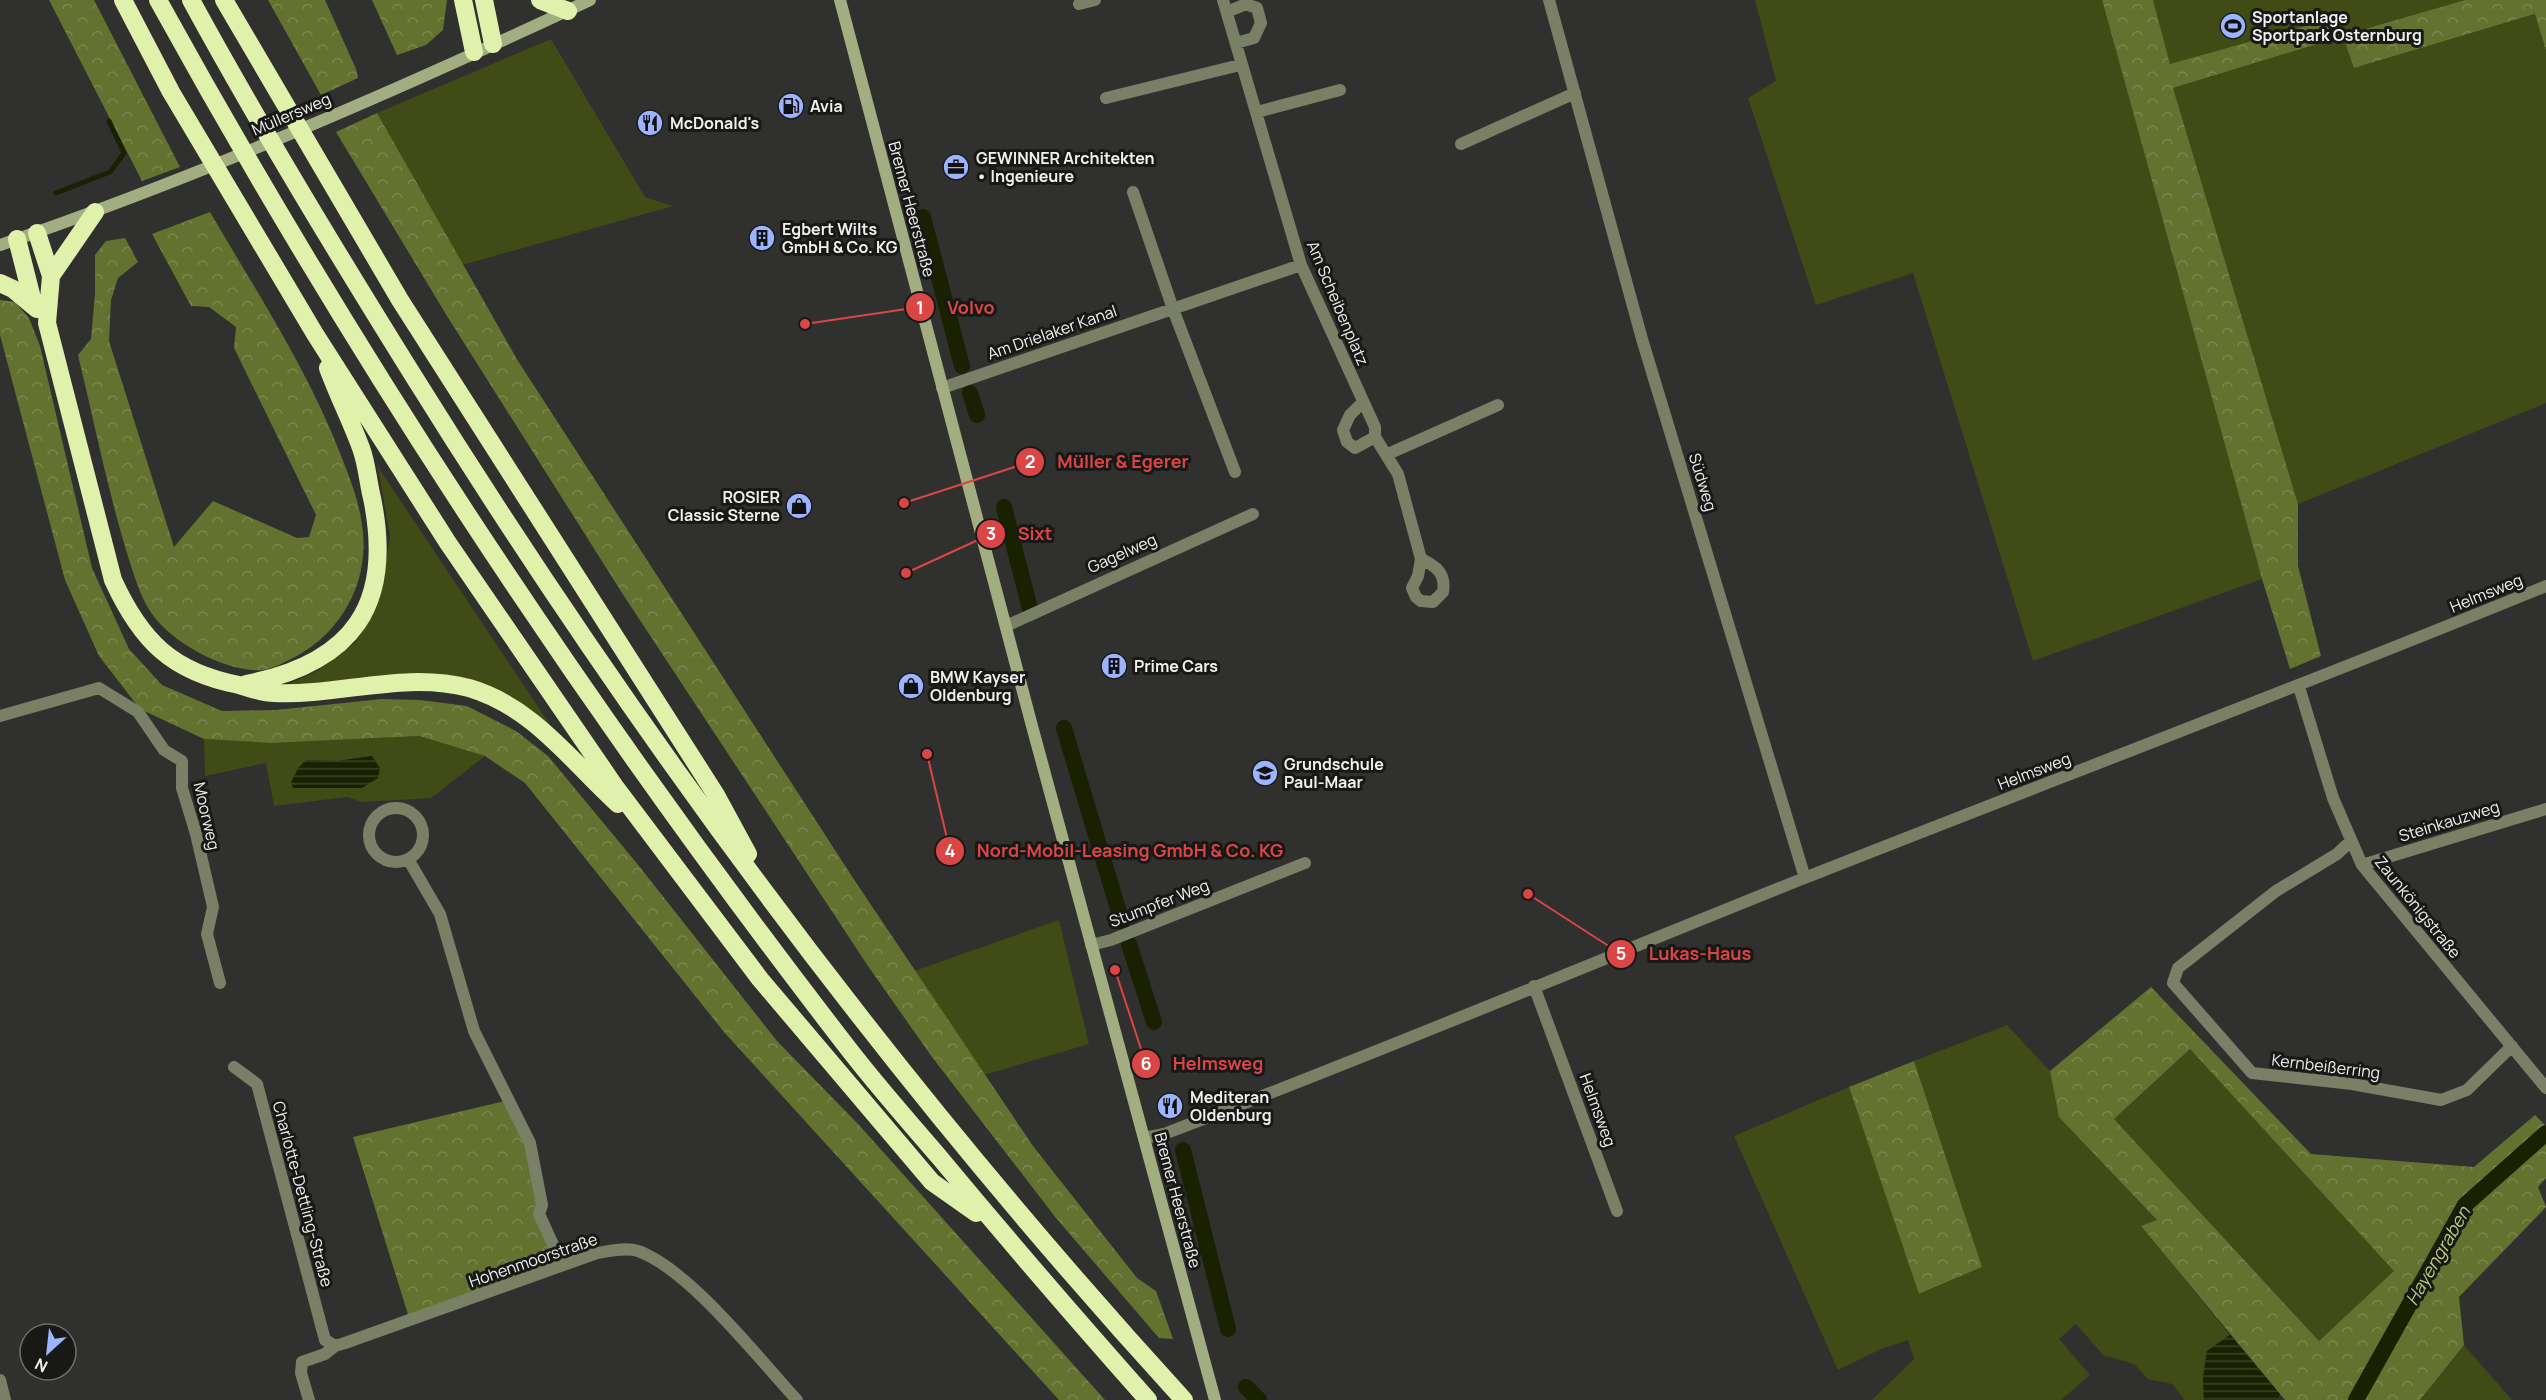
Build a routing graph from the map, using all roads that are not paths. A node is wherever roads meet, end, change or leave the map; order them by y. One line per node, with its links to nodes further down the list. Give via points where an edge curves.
1 (123, 0): 34 (highway, via 171,92)
2 (158, 0): 64 (highway, via 283,220 530,613 638,768 854,1055)
3 (192, 0): 55 (highway, via 308,205 458,447 657,746)
4 (224, 0): 55 (highway, via 400,300 716,795)
5 (463, 0): 17 (highway)
6 (484, 0): 16 (highway)
7 (540, 0): 14 (highway)
8 (591, 0): 14 (street, Müllersweg)
9 (840, 0): 35 (street, Bremer Heerstraße)
10 (1095, 0): 12 (street)
11 (1549, 0): 20 (street, Südweg)
12 (1079, 4)
13 (1225, 6): 15 (street, Am Scheibenplatz); 15 (street, Am Scheibenplatz, via 1246,4 1257,8 1261,23 1254,38)
14 (568, 11): 16 (street, Müllersweg)
15 (1236, 43): 18 (street, Am Scheibenplatz)
16 (493, 44): 17 (street, Müllersweg)
17 (474, 52): 25 (street, Müllersweg)
18 (1240, 65): 21 (street); 22 (street, Am Scheibenplatz)
19 (1340, 90): 22 (street)
20 (1575, 93): 23 (street); 54 (street, Südweg, via 1642,339)
21 (1106, 99)
22 (1257, 112): 28 (street, Am Scheibenplatz)
23 (1461, 144)
24 (1133, 192): 32 (street)
25 (95, 212): 26 (street, Müllersweg); 29 (highway)
26 (37, 233): 27 (street, Müllersweg); 29 (highway)
27 (8, 242): 31 (highway)
28 (1301, 265): 32 (street, Am Drielaker Kanal); 36 (street, Am Scheibenplatz)
29 (51, 276): 33 (highway)
30 (0, 283): 31 (highway)
31 (34, 306): 33 (highway)
32 (1173, 309): 35 (street, Am Drielaker Kanal); 40 (street)
33 (47, 323): 45 (highway, via 102,543 124,603 147,638 182,667 204,678)
34 (315, 334): 45 (highway, via 362,450 376,518 380,553 377,578 369,604 332,650 304,668); 49 (highway, via 448,543)
35 (942, 388): 44 (street, Bremer Heerstraße)
36 (1363, 402): 38 (street, Am Scheibenplatz, via 1375,427); 38 (street, via 1350,415 1343,430 1347,442 1355,448)
37 (1498, 405): 39 (street)
38 (1375, 437): 39 (street, Am Scheibenplatz)
39 (1388, 454): 42 (street, Am Scheibenplatz, via 1398,474)
40 (1235, 472)
41 (1253, 514): 44 (street, Gagelweg)
42 (1421, 559)
43 (2546, 586): 46 (street, Helmsweg)
44 (1006, 626): 56 (street, Bremer Heerstraße)
45 (239, 686): 49 (highway, via 273,693 407,682 451,685 484,694 546,732)
46 (2299, 687): 50 (street, Zaunkönigstraße, via 2333,798); 54 (street, Helmsweg)
47 (0, 716): 57 (street, Moorweg, via 99,688 138,712 164,750 182,761 182,788 213,908 207,934)
48 (2546, 809): 53 (street, Steinkauzweg)
49 (645, 830): 64 (highway, via 760,978 932,1182)
50 (2351, 841): 53 (street, Zaunkönigstraße); 59 (street, Kernbeißerring, via 2337,854 2276,891 2178,968 2173,983 2252,1073 2352,1084 2441,1100 2467,1090)
51 (408, 859): 51 (street, via 420,847 420,823 400,808 383,811 371,823 373,849 388,861); 65 (street, via 440,914 474,1031 530,1143 542,1205 539,1214)
52 (1305, 863): 56 (street, Stumpfer Weg)
53 (2362, 865): 59 (street, Zaunkönigstraße)
54 (1805, 879): 58 (street, Helmsweg)
55 (782, 916): 72 (highway, via 1021,1215)
56 (1091, 945): 62 (street, Bremer Heerstraße)
57 (220, 983)
58 (1534, 986): 62 (street, Helmsweg, via 1164,1134); 63 (street, Helmsweg)
59 (2512, 1046): 61 (street, Zaunkönigstraße)
60 (234, 1066): 66 (street, Charlotte-Dettling-Straße, via 257,1084)
61 (2546, 1088)
62 (1144, 1138): 73 (street, Bremer Heerstraße)
63 (1617, 1211)
64 (995, 1226): 71 (highway)
65 (562, 1264): 66 (street, Hohenmoorstraße); 70 (street, Hohenmoorstraße, via 622,1250 636,1250 657,1260 703,1298)
66 (330, 1343): 69 (street, Hohenmoorstraße, via 325,1354 302,1362)
67 (0, 1380): 68 (street)
68 (5, 1400)
69 (309, 1400)
70 (797, 1400)
71 (1148, 1400)
72 (1184, 1400)
73 (1215, 1400)

